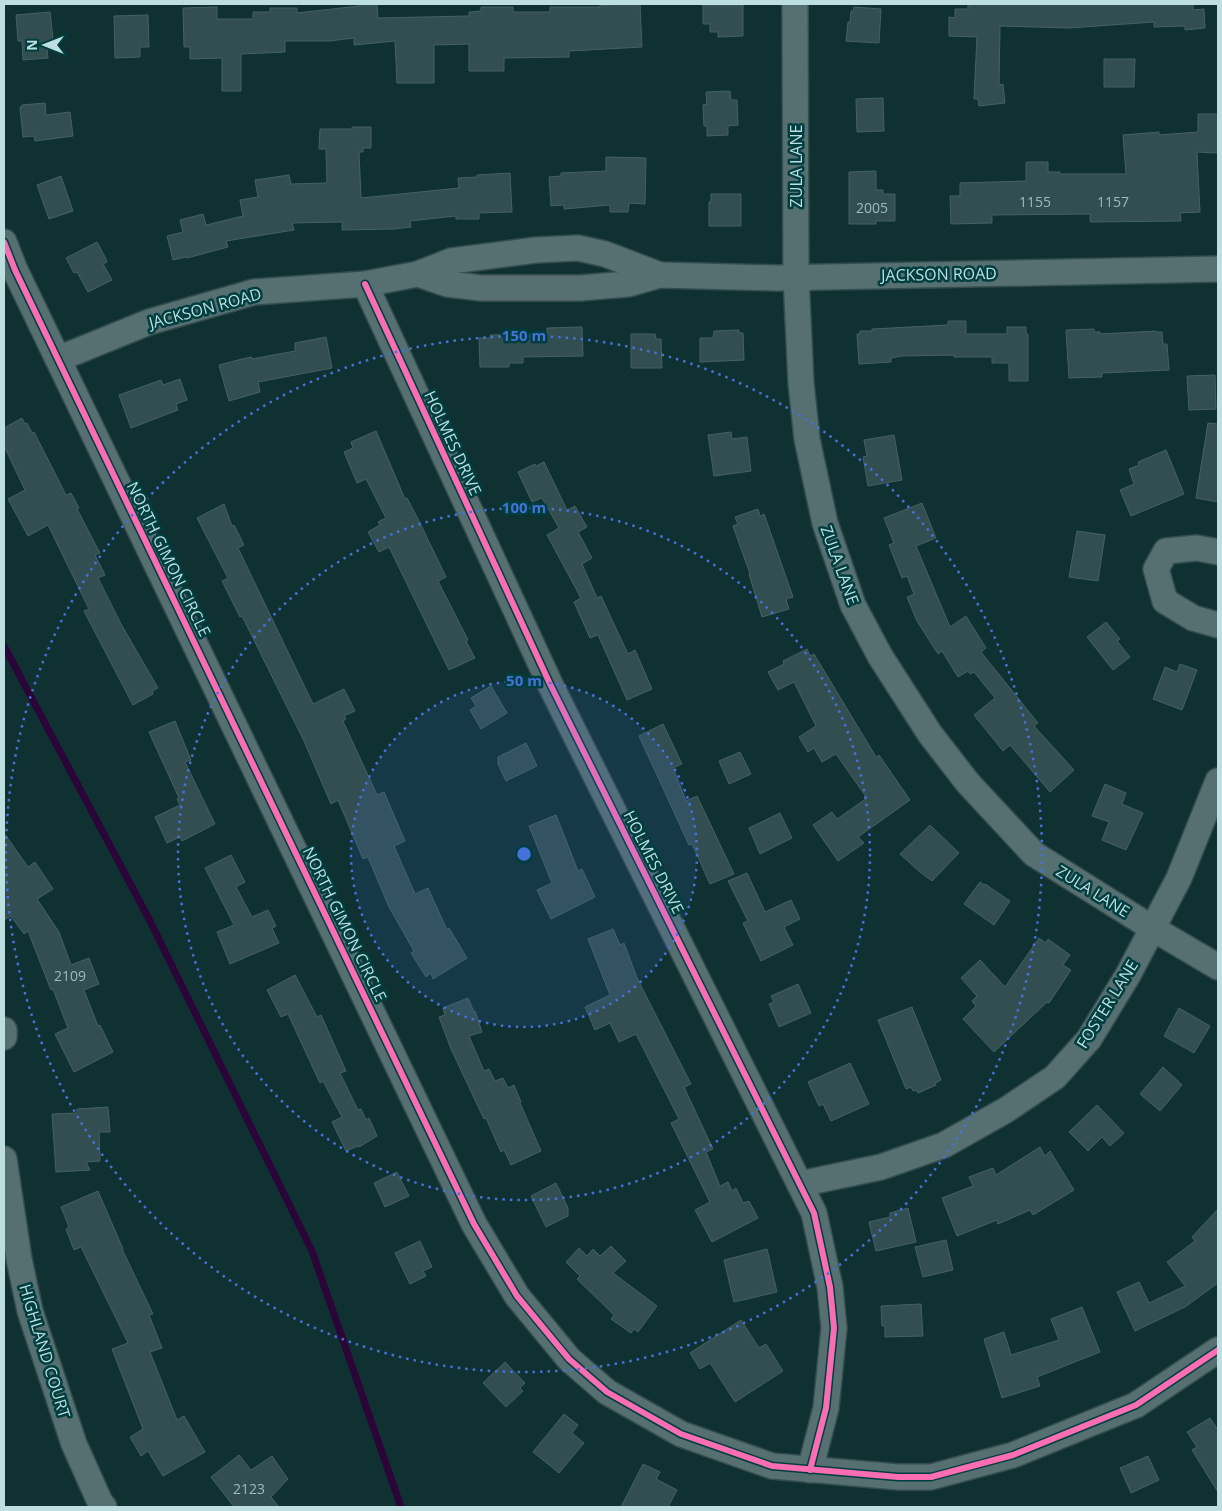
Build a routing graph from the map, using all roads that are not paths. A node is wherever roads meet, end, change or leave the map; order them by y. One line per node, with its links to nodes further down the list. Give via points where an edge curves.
1 (796, 4): 6 (street, ZULA LANE)
2 (4, 242): 8 (street, NORTH GIMON CIRCLE)
3 (1218, 269): 6 (street, JACKSON ROAD)
4 (418, 274): 5 (street, JACKSON ROAD, via 447,284 481,288 580,288 628,284); 5 (street, JACKSON ROAD, via 451,261 578,248 605,254); 7 (street, JACKSON ROAD)
5 (660, 275): 6 (street, JACKSON ROAD)
6 (796, 277): 12 (street, ZULA LANE, via 807,439 824,523 853,604 880,656 930,734 968,783 1034,854)
7 (365, 284): 8 (street, JACKSON ROAD, via 254,292 149,322); 17 (street, HOLMES DRIVE, via 550,684)
8 (58, 359): 19 (street, NORTH GIMON CIRCLE, via 474,1224 517,1296 569,1359 607,1392 681,1434 772,1466)
9 (1218, 552): 10 (street, via 1197,548 1166,550 1156,569 1165,601 1194,618)
10 (1218, 626)
11 (1218, 780): 12 (street, FOSTER LANE, via 1178,878)
12 (1152, 928): 13 (street, ZULA LANE); 17 (street, FOSTER LANE, via 1089,1039 1055,1076 1006,1110 944,1146 881,1167)
13 (1218, 967)
14 (4, 1030): 15 (street)
15 (4, 1038)
16 (4, 1159): 20 (street, HIGHLAND COURT, via 30,1311 74,1444)
17 (800, 1184): 19 (street, HOLMES DRIVE, via 814,1213 830,1286 834,1328 826,1408)
18 (1218, 1350): 19 (street, NORTH GIMON CIRCLE, via 1136,1405 1013,1456 931,1477)
19 (810, 1470)
20 (104, 1507)

